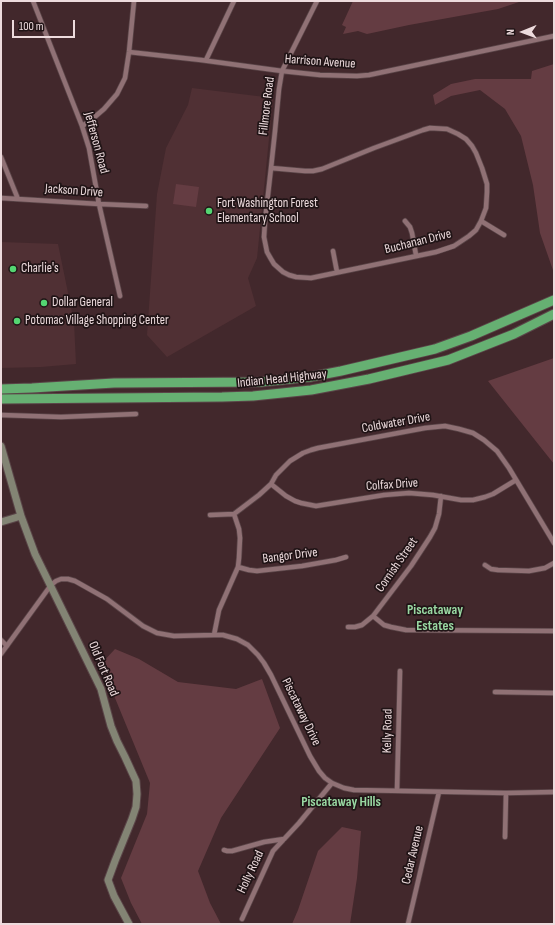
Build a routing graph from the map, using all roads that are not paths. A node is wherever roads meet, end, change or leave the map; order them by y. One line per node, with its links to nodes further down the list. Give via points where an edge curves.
1 (33, 1): 9 (street, Jefferson Road)
2 (134, 1): 6 (street)
3 (234, 1): 7 (street)
4 (317, 1): 8 (street, Fillmore Road)
5 (554, 36): 8 (street, Harrison Avenue, via 369,75 341,76)
6 (129, 52): 7 (street, Harrison Avenue); 9 (street, via 125,78 117,94 100,113)
7 (206, 60): 8 (street, Harrison Avenue)
8 (282, 71): 11 (street, Fillmore Road)
9 (82, 126): 14 (street, Jefferson Road)
10 (1, 157): 13 (street)
11 (271, 168): 16 (street, Fillmore Road); 18 (street, Buchanan Drive, via 313,171 423,130 447,129 466,139 482,168 487,192 486,208)
12 (1, 198): 13 (street, Jackson Drive)
13 (18, 199): 14 (street, Jackson Drive)
14 (99, 204): 15 (street, Jackson Drive); 23 (street, Jefferson Road)
15 (146, 206)
16 (265, 221): 22 (street, Buchanan Drive, via 264,237 267,252 274,264 283,272 296,277 311,278)
17 (405, 221): 21 (street, via 412,233)
18 (481, 221): 19 (street); 21 (street, Buchanan Drive, via 476,230 454,246)
19 (504, 235)
20 (333, 251): 22 (street)
21 (416, 255): 22 (street, Buchanan Drive)
22 (337, 272)
23 (120, 296)
24 (554, 300): 26 (highway, Indian Head Highway, via 471,336 435,348 310,377 261,382 114,383)
25 (554, 314): 27 (highway, Indian Head Highway, via 514,334 448,360 311,390 222,397)
26 (1, 389)
27 (1, 399)
28 (136, 414): 29 (street)
29 (1, 416)
30 (1, 446): 36 (main road, Old Fort Road)
31 (516, 480): 32 (street, Coldwater Drive, via 503,459 484,440 473,433 454,427 439,427 318,448 303,453 290,461); 33 (street, Colfax Drive, via 479,499 461,500); 38 (street, Coldwater Drive)
32 (271, 484): 33 (street, Colfax Drive, via 295,501 316,506 384,495 409,493); 34 (street, Coldwater Drive)
33 (441, 496): 44 (street, Cornish Street, via 439,514 430,537)
34 (234, 514): 35 (street); 42 (street, via 240,538)
35 (210, 515)
36 (21, 516): 37 (main road); 43 (main road, Old Fort Road, via 35,554)
37 (1, 522)
38 (554, 543)
39 (346, 557): 42 (street, Bangor Drive, via 258,571)
40 (554, 563): 41 (street, via 545,568 529,571 498,570)
41 (485, 565)
42 (238, 567): 47 (street, via 219,610)
43 (51, 585): 47 (street, Piscataway Drive, via 61,579 75,581 157,633 174,636); 49 (street); 63 (main road, Old Fort Road, via 101,689 111,726 136,781 136,807 108,877 114,896)
44 (373, 616): 45 (street, Cornish Street, via 362,625); 46 (street, via 384,625 406,630)
45 (348, 627)
46 (554, 632)
47 (214, 635): 54 (street, Piscataway Drive, via 231,637 243,642 264,662 316,767)
48 (1, 640): 49 (street)
49 (7, 646): 50 (street)
50 (1, 654)
51 (400, 671): 55 (street, Kelly Road)
52 (495, 692): 53 (street)
53 (554, 693)
54 (332, 783): 55 (street, Piscataway Drive, via 354,790); 60 (street, Holly Road)
55 (397, 791): 56 (street, Piscataway Drive)
56 (439, 792): 58 (street, Piscataway Drive); 64 (street, Cedar Avenue)
57 (554, 792): 58 (street, Piscataway Drive)
58 (506, 793): 59 (street)
59 (505, 837)
60 (284, 839): 61 (street, via 232,851); 62 (street, Holly Road, via 269,858)
61 (224, 850)
62 (242, 918)
63 (129, 924)
64 (408, 924)

